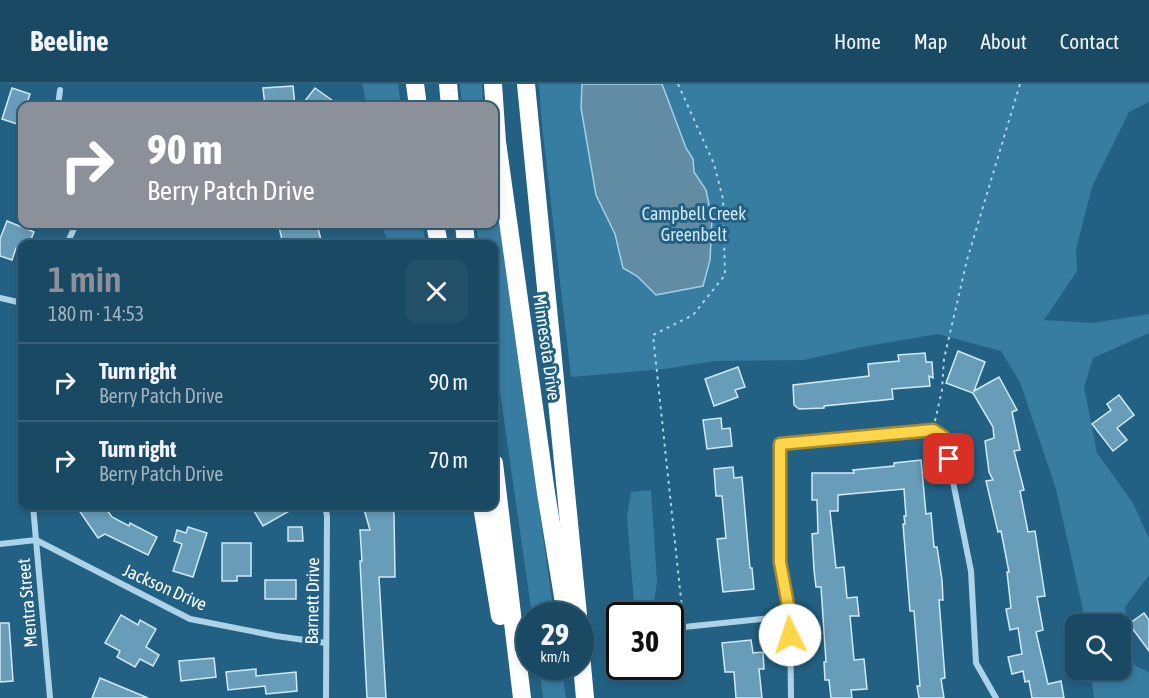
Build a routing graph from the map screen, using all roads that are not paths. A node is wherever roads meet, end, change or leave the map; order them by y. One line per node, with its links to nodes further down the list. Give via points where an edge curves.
1 (415, 84): 7 (highway)
2 (448, 84): 8 (highway)
3 (493, 84): 9 (highway, Minnesota Drive)
4 (526, 84): 24 (highway)
5 (60, 90): 6 (street)
6 (58, 102)
7 (417, 102)
8 (450, 102)
9 (495, 102)
10 (498, 142): 23 (highway, Minnesota Drive)
11 (69, 228): 13 (street)
12 (74, 228): 13 (street)
13 (70, 234): 14 (street)
14 (68, 240)
15 (0, 298): 16 (street)
16 (18, 302)
17 (498, 497): 33 (highway)
18 (33, 510): 21 (street, Mentra Street)
19 (325, 510): 27 (street, Barnett Drive)
20 (483, 510): 32 (highway)
21 (36, 540): 22 (street); 27 (street, Jackson Drive, via 190,619); 30 (street, Mentra Street)
22 (0, 544)
23 (564, 602)
24 (577, 602)
25 (790, 616): 26 (street); 36 (street); 37 (street, via 780,562 780,444 933,430 944,437 971,571 976,663)
26 (684, 627)
27 (326, 643): 31 (street, Barnett Drive)
28 (577, 680): 34 (highway)
29 (583, 680): 35 (highway)
30 (50, 698)
31 (326, 698)
32 (514, 698)
33 (522, 698)
34 (580, 698)
35 (585, 698)
36 (791, 698)
37 (996, 698)

